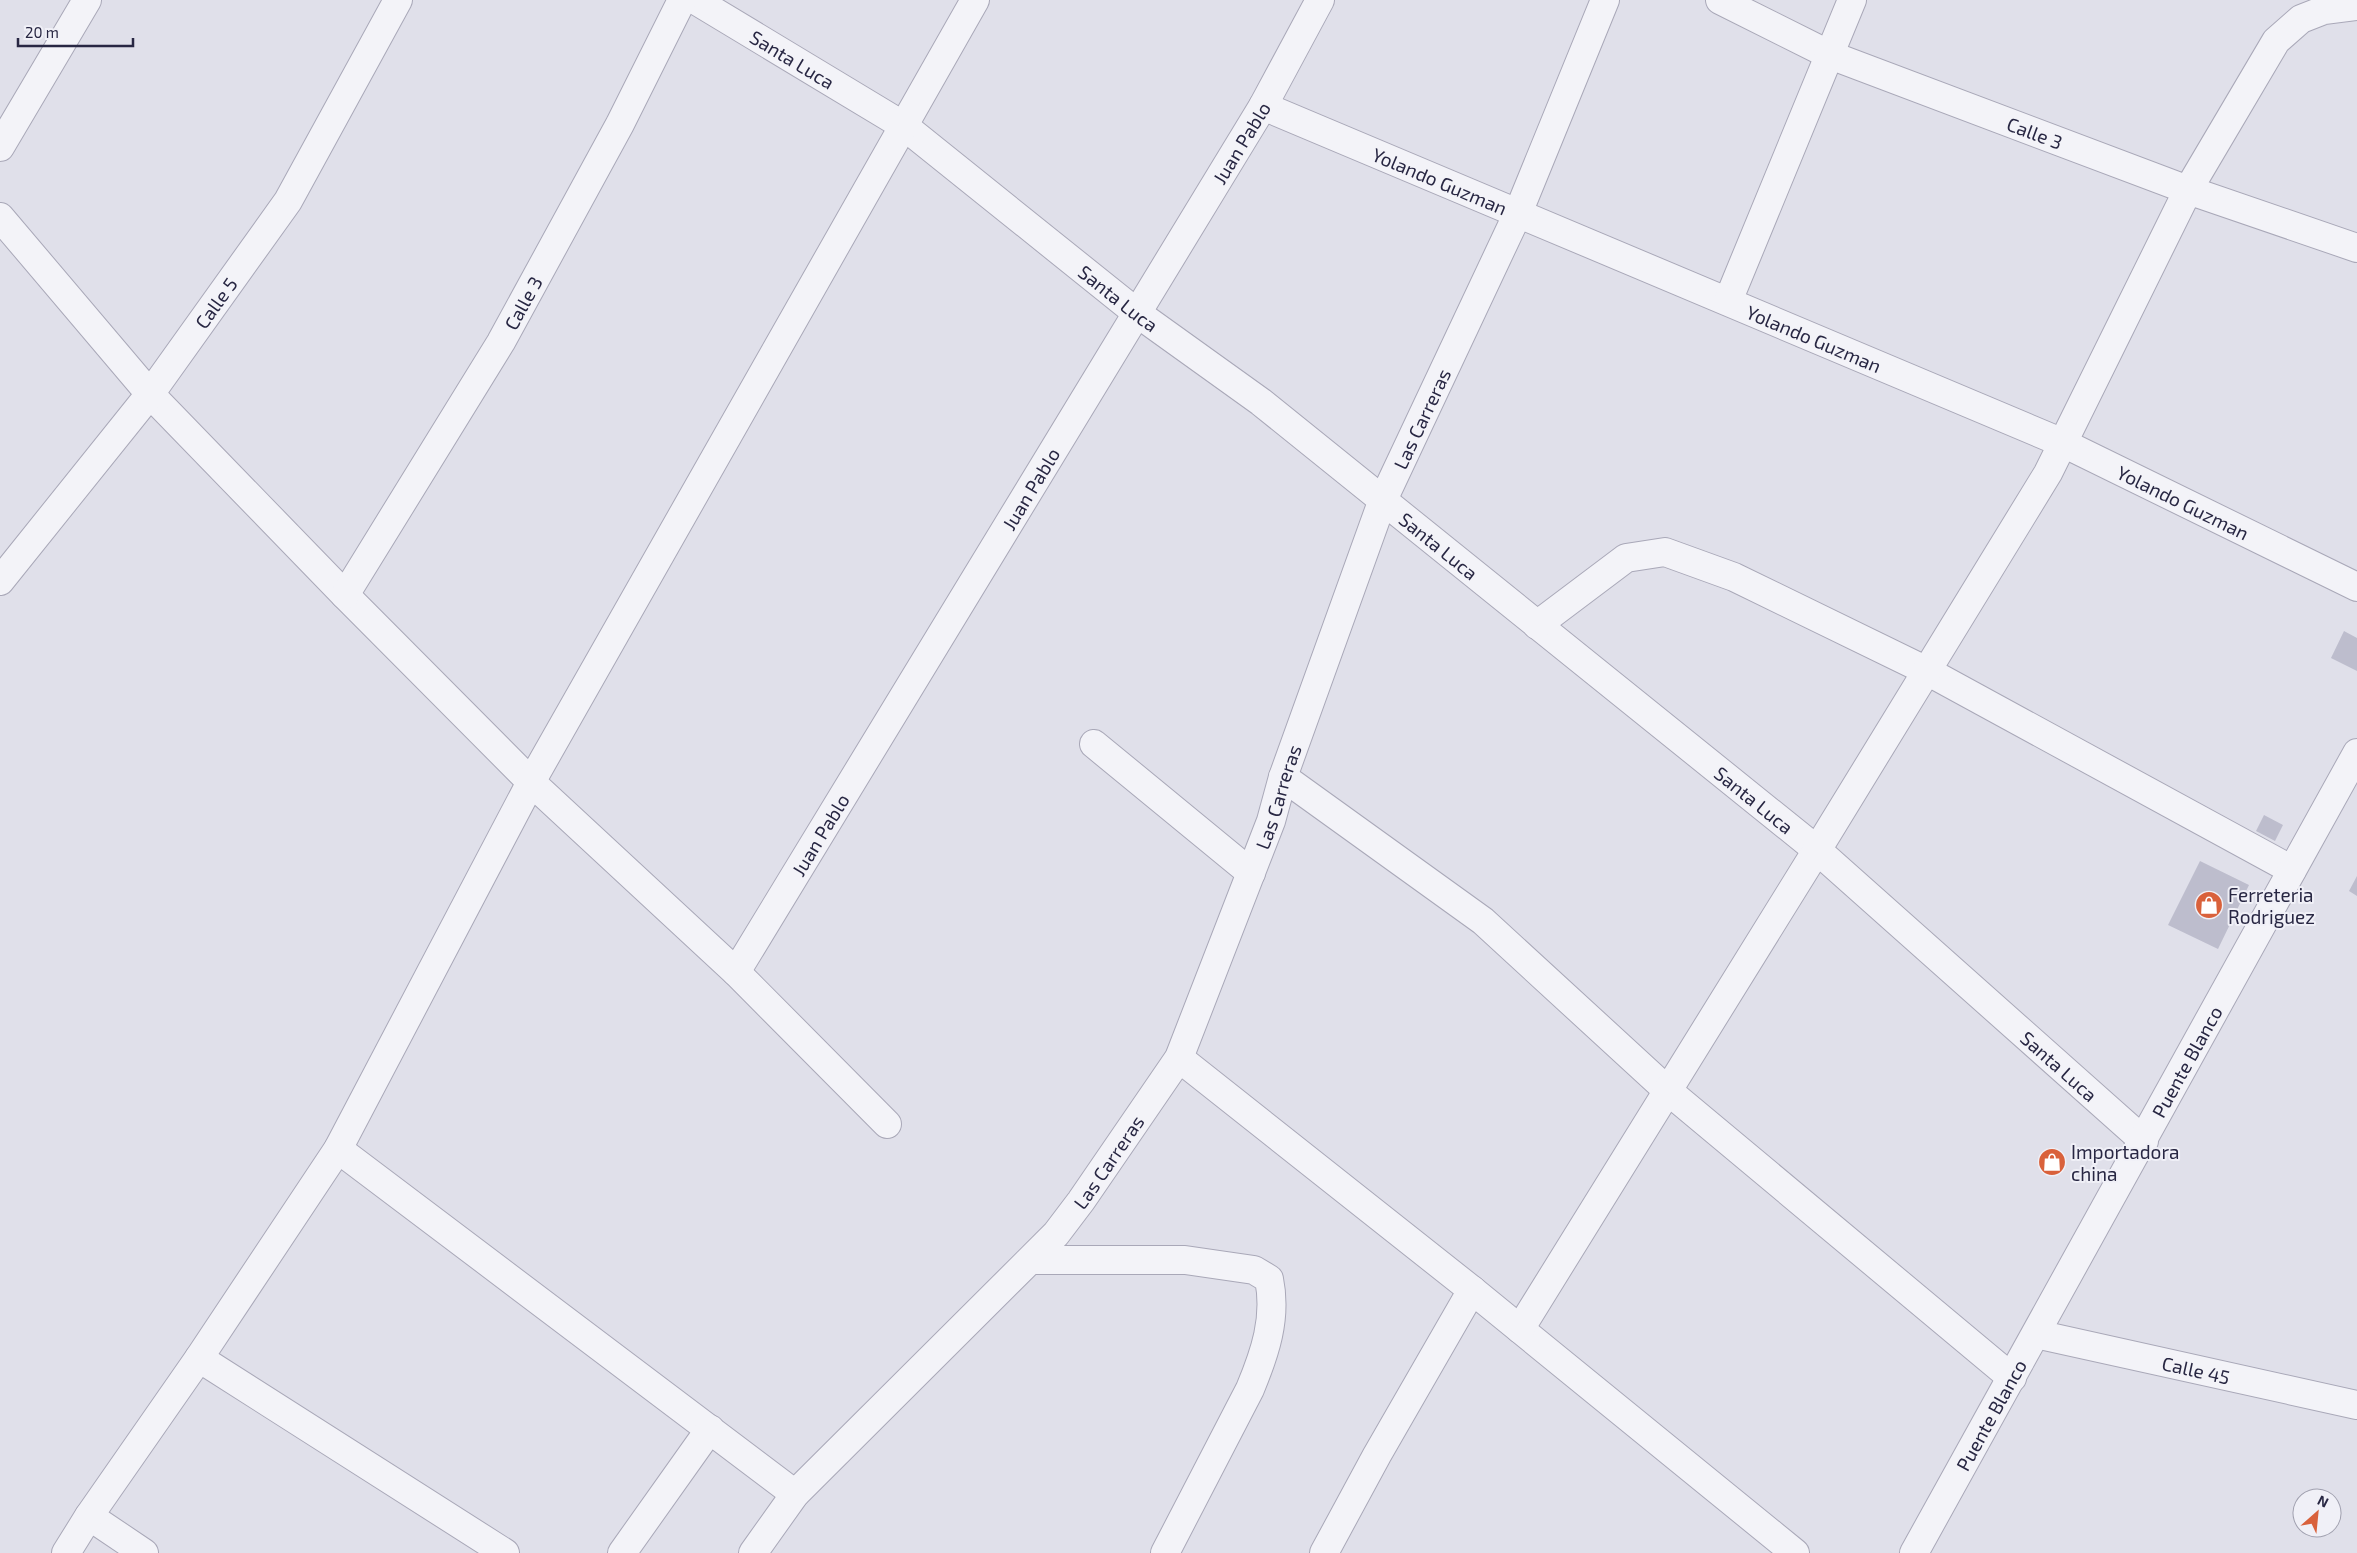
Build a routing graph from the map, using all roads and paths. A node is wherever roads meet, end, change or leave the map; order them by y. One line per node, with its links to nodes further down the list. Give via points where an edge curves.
1 (88, 0): 14 (street)
2 (398, 0): 21 (street, Calle 5, via 288,201)
3 (682, 0): 26 (street, Calle 3, via 620,124 501,342)
4 (695, 0): 13 (street, Santa Luca)
5 (975, 0): 13 (street)
6 (1320, 0): 12 (street, Juan Pablo)
7 (1605, 0): 16 (street, Las Carreras)
8 (1720, 0): 11 (street, Calle 3)
9 (1852, 0): 11 (street)
10 (2357, 6): 15 (street, via 2324,10 2301,19 2276,42)
11 (1830, 55): 15 (street, Calle 3); 19 (street)
12 (1263, 106): 16 (street, Yolando Guzman); 20 (street, Juan Pablo)
13 (904, 126): 20 (street, Santa Luca); 32 (street)
14 (0, 147)
15 (2188, 190): 18 (street, Calle 3); 22 (street)
16 (1518, 213): 19 (street, Yolando Guzman); 23 (street, Las Carreras)
17 (0, 217): 21 (street)
18 (2357, 248)
19 (1728, 301): 22 (street, Yolando Guzman)
20 (1137, 313): 23 (street, Santa Luca, via 1261,402); 36 (street, Juan Pablo)
21 (150, 394): 24 (street, Calle 5); 26 (street)
22 (2063, 443): 25 (street, Yolando Guzman); 28 (street)
23 (1382, 502): 27 (street, Santa Luca); 31 (street, Las Carreras)
24 (0, 581)
25 (2357, 587)
26 (345, 596): 32 (street)
27 (1537, 625): 28 (street, via 1626,558 1664,552 1734,578); 33 (street, Santa Luca)
28 (1927, 671): 33 (street); 34 (street)
29 (1094, 744): 35 (street)
30 (2357, 753): 34 (street, Puente Blanco)
31 (1283, 777): 35 (street, Las Carreras, via 1271,821); 38 (street, via 1483,921)
32 (531, 782): 36 (street); 41 (street)
33 (1817, 850): 38 (street); 40 (street, Santa Luca)
34 (2292, 870): 40 (street, Puente Blanco)
35 (1251, 873): 37 (street, Las Carreras)
36 (736, 972): 39 (street)
37 (1179, 1058): 42 (street, Las Carreras, via 1081,1201); 43 (street)
38 (1667, 1090): 44 (street); 47 (street)
39 (887, 1124)
40 (2144, 1141): 45 (street, Puente Blanco)
41 (338, 1149): 46 (street); 49 (street)
42 (1032, 1260): 50 (street, Las Carreras); 57 (street, via 1185,1260 1254,1270 1269,1279 1271,1331 1261,1364)
43 (1472, 1290): 44 (street); 58 (street)
44 (1520, 1329): 59 (street)
45 (2036, 1334): 47 (street, Puente Blanco); 48 (street, Calle 45)
46 (199, 1358): 51 (street); 54 (street)
47 (2012, 1378): 60 (street, Puente Blanco)
48 (2357, 1405)
49 (710, 1428): 50 (street); 55 (street)
50 (795, 1494): 56 (street, Las Carreras)
51 (89, 1516): 52 (street); 53 (street)
52 (66, 1553)
53 (144, 1553)
54 (506, 1553)
55 (622, 1553)
56 (753, 1553)
57 (1165, 1553)
58 (1324, 1553)
59 (1796, 1553)
60 (1914, 1553)

